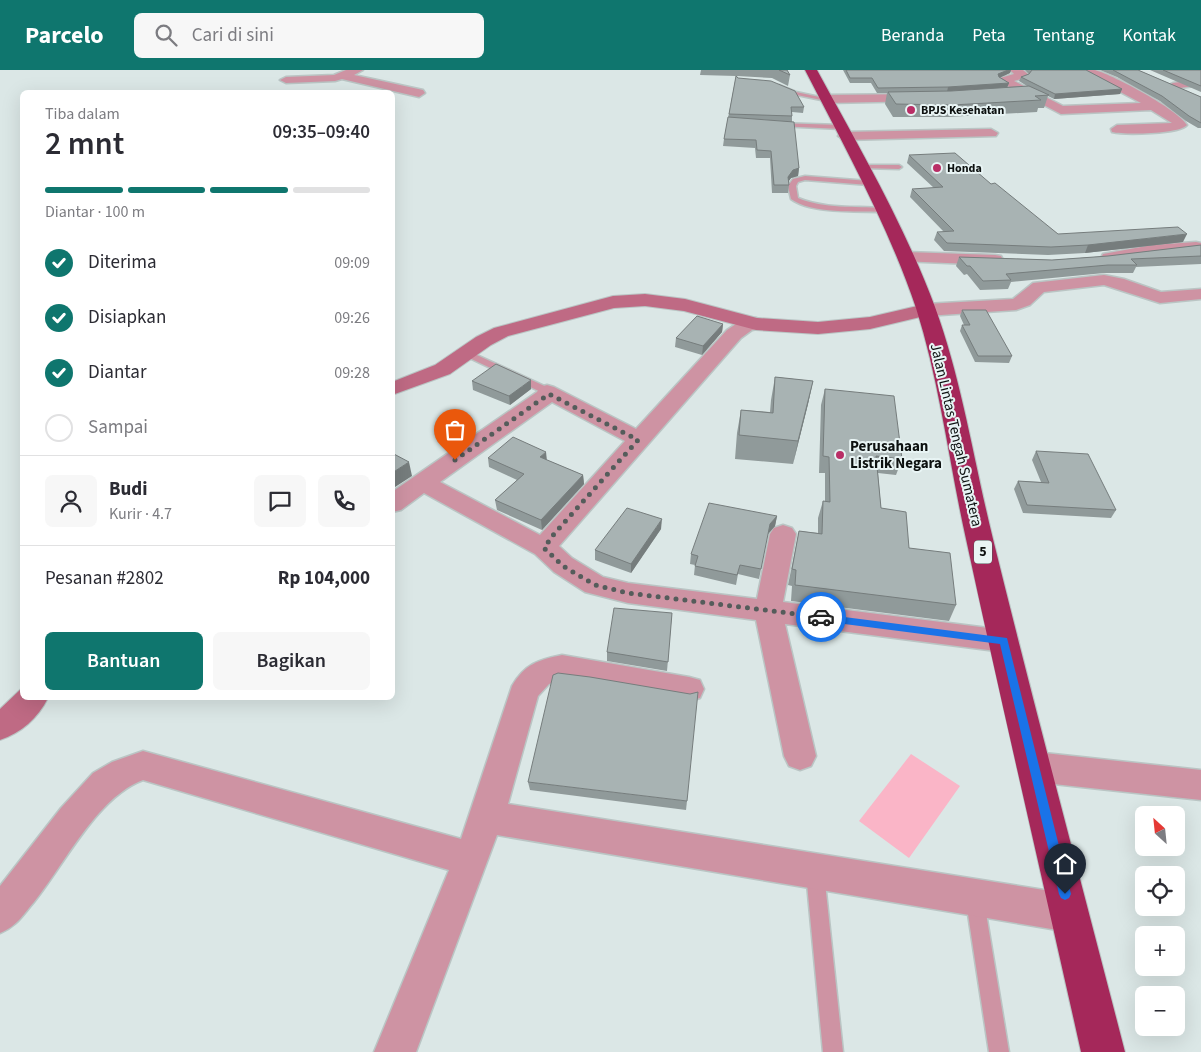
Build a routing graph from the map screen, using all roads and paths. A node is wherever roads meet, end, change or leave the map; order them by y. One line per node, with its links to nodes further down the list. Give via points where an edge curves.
1 (357, 70): 6 (street)
2 (811, 70): 17 (highway, Jalan Lintas Tengah Sumatera / 5)
3 (1016, 70): 12 (street, via 1023,75 1004,80)
4 (1117, 70): 5 (street)
5 (1089, 71): 18 (street)
6 (343, 76): 8 (street); 13 (street)
7 (1158, 79): 11 (street)
8 (286, 80)
9 (772, 82): 17 (lane, via 794,93)
10 (1201, 82): 11 (street)
11 (1173, 86): 15 (street)
12 (1028, 92): 14 (street); 18 (street, via 1061,110)
13 (419, 93)
14 (1002, 94)
15 (1198, 96)
16 (937, 98): 17 (street)
17 (826, 99): 23 (highway, Jalan Lintas Tengah Sumatera / 5)
18 (1156, 106): 20 (street)
19 (1194, 121): 20 (street)
20 (1179, 122): 22 (street, via 1181,125 1177,127)
21 (766, 124): 23 (lane)
22 (1117, 129)
23 (843, 132): 24 (street); 26 (highway, Jalan Lintas Tengah Sumatera / 5)
24 (992, 133)
25 (899, 167): 26 (lane)
26 (865, 174): 27 (highway, Jalan Lintas Tengah Sumatera / 5); 27 (lane, via 795,180 792,186 795,199 813,205)
27 (882, 210): 29 (highway, Jalan Lintas Tengah Sumatera / 5)
28 (1196, 247): 30 (street)
29 (906, 257): 31 (street); 33 (highway, Jalan Lintas Tengah Sumatera / 5)
30 (1094, 259)
31 (1012, 261)
32 (1201, 294): 33 (street, via 1160,298 1104,280 1039,287 1016,304)
33 (926, 310): 34 (street, via 870,324 818,328); 44 (highway, Jalan Lintas Tengah Sumatera / 5, via 944,370)
34 (756, 324): 35 (street, via 685,305 645,300 613,302 500,332); 38 (street, via 734,334)
35 (466, 353): 36 (street, via 437,372); 37 (lane)
36 (395, 388)
37 (548, 392): 38 (street); 39 (street)
38 (638, 440): 42 (street)
39 (424, 483): 40 (street); 42 (street)
40 (395, 502)
41 (783, 534): 43 (street)
42 (544, 548): 43 (street, via 563,566 595,585 628,593)
43 (768, 611): 44 (street); 48 (street)
44 (1004, 641): 49 (highway, Jalan Lintas Tengah Sumatera / 5)
45 (689, 688): 51 (street, via 562,667 532,678 523,695)
46 (30, 700): 47 (street)
47 (0, 726)
48 (800, 756)
49 (1034, 767): 50 (street); 55 (highway, Jalan Lintas Tengah Sumatera / 5)
50 (1201, 785)
51 (488, 817): 52 (street); 53 (street)
52 (471, 859): 56 (street, via 143,765 104,784); 57 (street)
53 (814, 871): 54 (street); 58 (lane)
54 (974, 897): 55 (street); 59 (lane)
55 (1069, 913): 60 (highway, Jalan Lintas Tengah Sumatera / 5)
56 (0, 914)
57 (395, 1052)
58 (833, 1052)
59 (999, 1052)
60 (1103, 1052)

